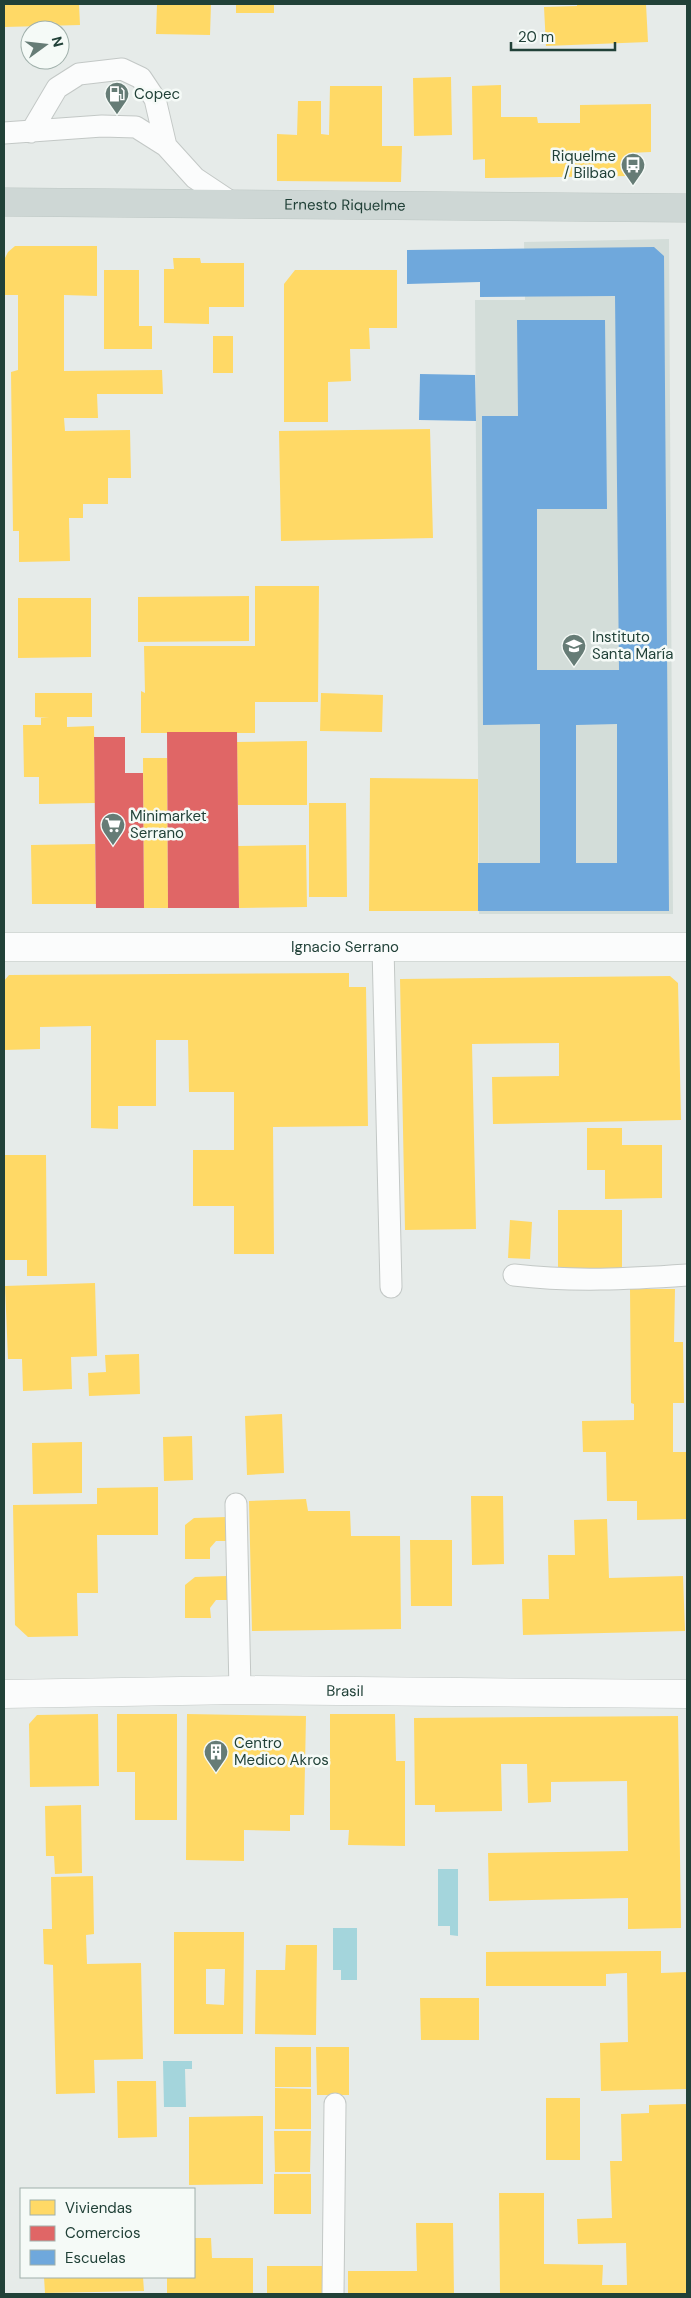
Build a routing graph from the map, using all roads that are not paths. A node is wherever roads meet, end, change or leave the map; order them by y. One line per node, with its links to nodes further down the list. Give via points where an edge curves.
1 (31, 132): 2 (lane); 3 (lane, via 102,126 136,127); 3 (lane, via 57,88 79,74 122,69 141,78 155,99)
2 (4, 133)
3 (166, 146): 5 (lane, via 195,178)
4 (4, 202): 5 (main road, Ernesto Riquelme)
5 (234, 204): 6 (main road, Ernesto Riquelme)
6 (687, 208)
7 (4, 947): 8 (main road, Ignacio Serrano)
8 (383, 947): 9 (main road, Ignacio Serrano); 12 (lane)
9 (687, 947)
10 (514, 1275): 11 (lane, via 610,1280)
11 (687, 1275)
12 (391, 1287)
13 (236, 1504): 14 (lane)
14 (240, 1690): 15 (main road, Brasil); 16 (main road, Brasil)
15 (4, 1694)
16 (687, 1694)
17 (335, 2104): 18 (lane)
18 (334, 2294)

